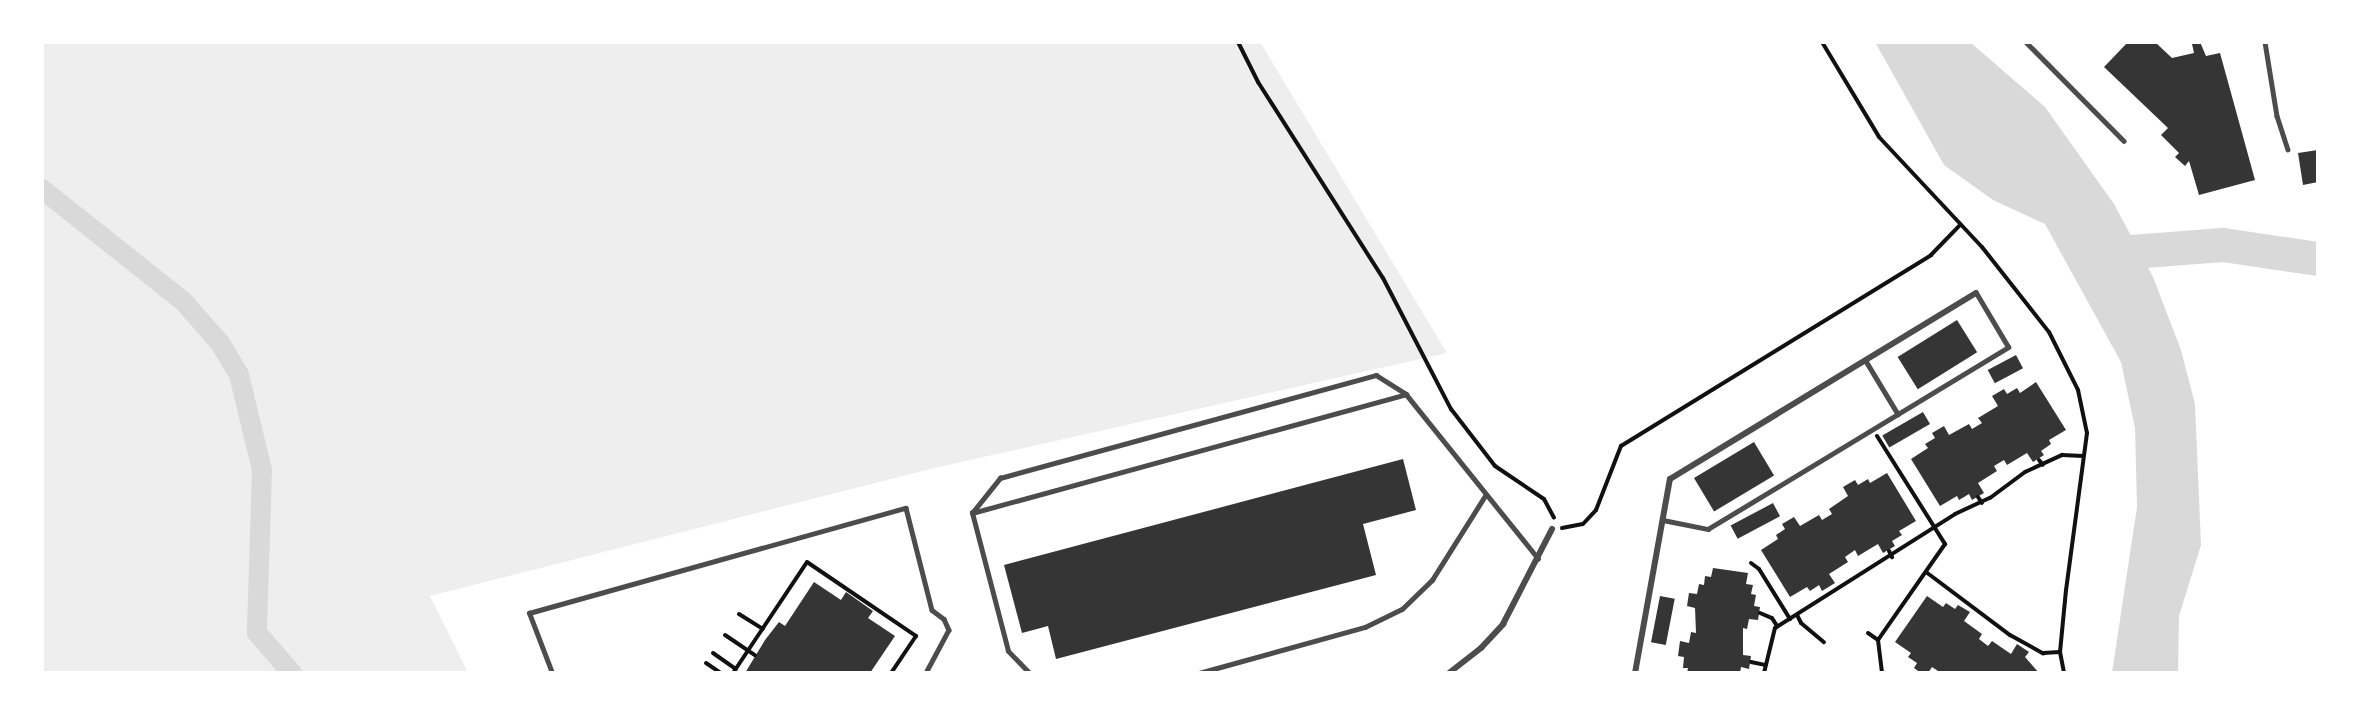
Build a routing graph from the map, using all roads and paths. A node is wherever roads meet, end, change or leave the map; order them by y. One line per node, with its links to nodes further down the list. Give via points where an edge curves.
1 (1238, 42): 21 (path, via 1258,82 1383,278 1451,409 1495,466 1544,499 1554,513)
2 (2026, 42): 4 (lane)
3 (2265, 42): 5 (lane, via 2277,116)
4 (2124, 141)
5 (2288, 149)
6 (1960, 225): 21 (path, via 1931,255 1621,446 1596,510 1583,524)
7 (1976, 293): 8 (street); 10 (lane, via 2008,346)
8 (1866, 361): 10 (lane); 19 (street, via 1670,479)
9 (1406, 394): 15 (lane); 18 (lane); 18 (lane, via 1376,375 1000,478)
10 (1898, 414): 11 (lane)
11 (1873, 429): 19 (lane, via 1708,529); 20 (path)
12 (2083, 456): 14 (path, via 2062,455)
13 (2039, 460): 14 (path)
14 (2043, 465): 17 (path, via 2005,484)
15 (1485, 496): 24 (lane); 53 (lane, via 1432,580 1402,609 1365,627)
16 (1978, 497): 17 (path)
17 (1982, 502): 20 (path)
18 (972, 513): 52 (lane, via 1008,651)
19 (1663, 520): 55 (street)
20 (1935, 527): 23 (path); 26 (path, via 1945,544)
21 (1552, 529): 24 (street)
22 (1889, 551): 23 (path)
23 (1893, 557): 28 (path, via 1865,570)
24 (1538, 558): 47 (street, via 1503,624)
25 (1750, 563): 32 (path, via 1759,569)
26 (1926, 572): 37 (path); 40 (path, via 2010,636 2043,653)
27 (1829, 588): 28 (path)
28 (1832, 593): 31 (path)
29 (1760, 613): 33 (path)
30 (740, 614): 34 (path)
31 (1797, 615): 32 (path); 38 (path)
32 (1790, 619): 33 (path)
33 (1778, 626): 45 (path, via 1770,634)
34 (763, 629): 39 (path); 50 (path, via 807,562 916,636)
35 (1868, 633): 37 (path)
36 (725, 636): 39 (path)
37 (1878, 640): 57 (path)
38 (1824, 642)
39 (748, 650): 42 (path); 46 (path)
40 (2060, 652)
41 (713, 653): 46 (path)
42 (755, 655)
43 (1751, 662): 45 (path)
44 (706, 663): 49 (path)
45 (1765, 665): 56 (path)
46 (735, 671)
47 (1459, 671): 54 (street)
48 (552, 673): 51 (lane, via 529,613 906,508 932,610 944,619 949,630)
49 (721, 673)
50 (891, 673)
51 (926, 673)
52 (1029, 673)
53 (1199, 673)
54 (1449, 673)
55 (1635, 673)
56 (1764, 673)
57 (1881, 673)

